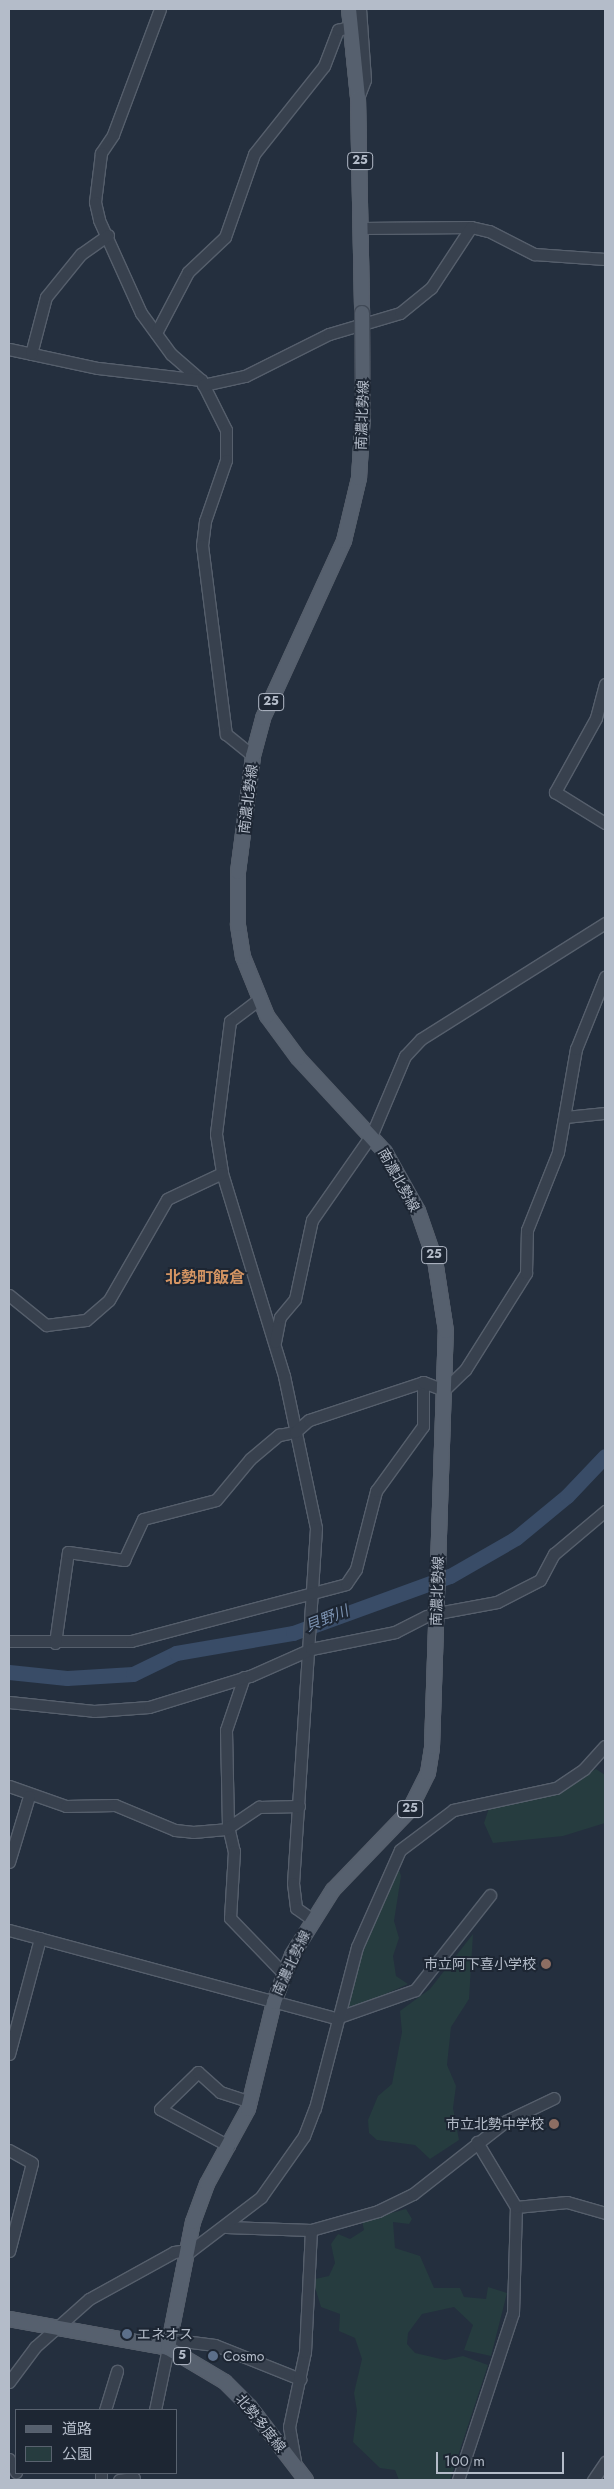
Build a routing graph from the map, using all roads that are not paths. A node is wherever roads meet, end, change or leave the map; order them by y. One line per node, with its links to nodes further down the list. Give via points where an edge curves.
1 (160, 9): 8 (street, via 96,172 96,202)
2 (349, 9): 4 (main road, 南濃北勢線 / 25)
3 (360, 9): 5 (street, via 365,80)
4 (351, 26): 5 (main road, 南濃北勢線 / 25); 10 (street, via 338,30 324,66 254,154 225,237 188,272)
5 (358, 98): 7 (main road, 南濃北勢線 / 25)
6 (471, 227): 7 (street); 9 (street, via 489,230 534,254); 13 (street, via 431,288 400,313 328,334 246,376)
7 (362, 228): 15 (main road, 南濃北勢線 / 25, bridge, via 363,415 359,478 344,541 263,718)
8 (108, 235): 10 (street, via 142,314); 12 (street, via 75,261 46,297)
9 (605, 259)
10 (156, 333): 13 (street, via 171,354)
11 (9, 349): 12 (street)
12 (31, 354): 13 (street, via 98,368)
13 (202, 382): 15 (street, via 228,440 202,545 226,734)
14 (605, 684): 16 (street, via 596,718 555,792)
15 (253, 756): 19 (main road, 南濃北勢線 / 25, via 237,897 243,956)
16 (605, 823)
17 (605, 924): 22 (street, via 421,1039 405,1056)
18 (605, 978): 21 (street, via 576,1048)
19 (258, 1000): 22 (main road, 南濃北勢線 / 25, via 298,1058); 23 (street, via 238,1012 225,1037 216,1134)
20 (605, 1113): 21 (street)
21 (566, 1117): 27 (street, via 558,1152 527,1230 526,1273 485,1343)
22 (372, 1134): 25 (street, via 312,1220 295,1299 280,1316); 27 (main road, 南濃北勢線 / 25, via 407,1188 436,1260 446,1331)
23 (222, 1174): 24 (street, via 167,1199 109,1300 86,1320 46,1325); 25 (street)
24 (9, 1295)
25 (275, 1343): 28 (street)
26 (423, 1382): 27 (street); 28 (street, via 309,1420); 30 (street, via 423,1426 376,1491 352,1578 346,1584)
27 (444, 1390): 31 (main road, 南濃北勢線 / 25)
28 (295, 1432): 30 (street, via 316,1528); 34 (street, via 279,1435 250,1459 216,1500 143,1519 124,1560 68,1552)
29 (605, 1510): 31 (street, via 554,1554 535,1583 490,1604)
30 (314, 1590): 34 (street, via 131,1640); 35 (street)
31 (440, 1608): 45 (main road, 南濃北勢線 / 25, via 432,1747 423,1786 401,1822 345,1876)
32 (427, 1616): 35 (street, via 395,1632)
33 (9, 1641): 34 (street)
34 (55, 1644)
35 (311, 1649): 36 (street); 41 (street)
36 (244, 1677): 37 (street, via 128,1711); 42 (street, via 226,1730)
37 (9, 1702)
38 (605, 1746): 50 (street, via 584,1769 556,1788 453,1810 413,1837 400,1850 378,1892)
39 (9, 1786): 40 (street)
40 (29, 1796): 42 (street, via 66,1806 115,1805 175,1830); 43 (street)
41 (299, 1806): 42 (street, via 260,1807); 45 (street, via 294,1903)
42 (228, 1826): 48 (street, via 234,1851 230,1918)
43 (9, 1862)
44 (490, 1895): 50 (street, via 415,1990)
45 (312, 1919): 48 (main road, 南濃北勢線 / 25)
46 (9, 1930): 47 (street)
47 (40, 1938): 49 (street); 51 (street)
48 (284, 1974): 49 (main road, 南濃北勢線 / 25)
49 (274, 2002): 50 (street); 53 (main road, 南濃北勢線 / 25)
50 (336, 2018): 59 (street, via 316,2108 304,2136 262,2197)
51 (9, 2054)
52 (554, 2098): 54 (street, via 506,2120)
53 (250, 2102): 55 (main road, 南濃北勢線 / 25); 55 (street, via 220,2092 198,2072 160,2109)
54 (477, 2142): 57 (street); 60 (street, via 413,2194 378,2211)
55 (229, 2146): 62 (main road, 南濃北勢線 / 25, via 205,2190)
56 (9, 2150): 61 (street, via 32,2163)
57 (516, 2207): 58 (street, via 567,2202); 78 (street, via 513,2312)
58 (605, 2213)
59 (226, 2227): 60 (street, via 258,2232); 62 (street)
60 (311, 2230): 67 (street, via 309,2305)
61 (9, 2251)
62 (186, 2252): 64 (street, via 174,2252 89,2299); 65 (main road, 南濃北勢線 / 25)
63 (9, 2319): 64 (main road, 北勢多度線 / 5)
64 (56, 2328): 65 (main road, 北勢多度線 / 5); 68 (street)
65 (168, 2343): 67 (street, via 215,2345); 70 (street); 73 (main road, 北勢多度線 / 5, via 225,2382)
66 (117, 2371): 69 (street)
67 (300, 2379): 73 (street, via 289,2427)
68 (9, 2382)
69 (105, 2409)
70 (156, 2409)
71 (9, 2459): 74 (street)
72 (605, 2462): 79 (street)
73 (296, 2467): 77 (main road, 北勢多度線 / 5)
74 (15, 2470)
75 (134, 2477): 76 (street)
76 (118, 2480)
77 (306, 2480)
78 (458, 2480)
79 (593, 2480)

